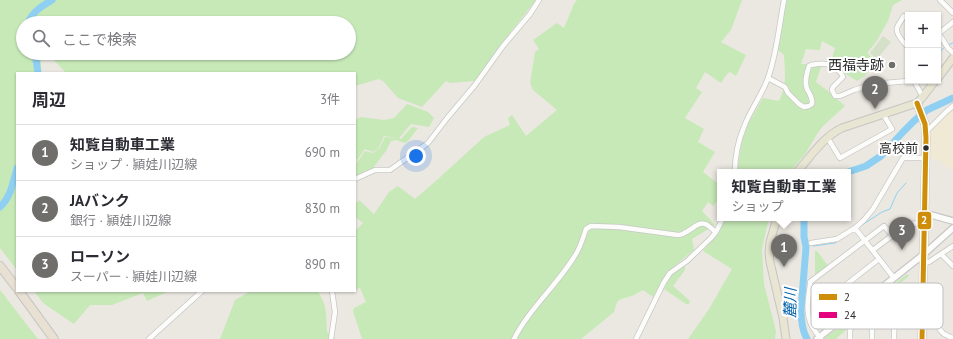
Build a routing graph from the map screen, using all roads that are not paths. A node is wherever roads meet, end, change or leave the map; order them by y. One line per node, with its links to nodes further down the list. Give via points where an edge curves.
1 (539, 0): 26 (street, via 428,143 390,170 375,170)
2 (784, 0): 13 (street, via 775,56)
3 (940, 0): 4 (street)
4 (953, 13)
5 (904, 16): 9 (street, via 896,31)
6 (953, 22): 7 (street)
7 (941, 32)
8 (941, 38): 10 (street)
9 (905, 44)
10 (953, 53)
11 (953, 58): 12 (main road)
12 (941, 74)
13 (768, 78): 14 (street, via 785,87 804,107 813,102 806,79 811,65 827,64 842,74 843,77 832,90 838,97 874,84); 24 (street, via 744,127)
14 (905, 81)
15 (916, 84): 17 (street)
16 (933, 84): 17 (main road)
17 (923, 97): 19 (main road)
18 (953, 106): 21 (street)
19 (918, 107): 20 (main road); 21 (main road)
20 (883, 114): 22 (main road, via 842,128); 22 (street, via 892,129 840,158)
21 (926, 132): 23 (main road)
22 (827, 137): 25 (main road)
23 (925, 158): 27 (main road); 32 (street, via 903,158 873,209)
24 (735, 169)
25 (800, 169)
26 (356, 179)
27 (924, 213): 30 (street); 31 (main road)
28 (722, 221): 34 (street)
29 (776, 221): 67 (main road, via 769,252)
30 (953, 221)
31 (924, 223): 35 (street, via 909,224); 40 (main road)
32 (855, 228): 36 (street); 37 (street, via 838,239)
33 (953, 228): 40 (street)
34 (716, 232): 65 (street, via 707,224 700,224 678,235 591,226 586,229 575,256); 66 (street, via 687,261 670,273)
35 (892, 236): 36 (street, via 884,226); 39 (street)
36 (865, 241): 39 (street); 50 (street, via 810,282)
37 (811, 243)
38 (953, 246): 41 (street)
39 (873, 250): 42 (street)
40 (924, 254): 43 (main road); 46 (street)
41 (941, 254): 43 (street); 45 (street)
42 (879, 259): 46 (street); 47 (street)
43 (923, 263): 49 (main road)
44 (0, 266): 51 (highway)
45 (953, 266)
46 (894, 278): 48 (street)
47 (848, 283)
48 (888, 283)
49 (923, 283)
50 (810, 285): 55 (street, via 808,312)
51 (16, 287)
52 (20, 292): 62 (highway)
53 (201, 292): 63 (street)
54 (332, 292): 64 (street, via 335,312)
55 (811, 325)
56 (813, 329): 60 (street)
57 (830, 329): 60 (street)
58 (922, 329): 68 (main road)
59 (940, 329): 61 (street)
60 (819, 338)
61 (953, 338)
62 (54, 339)
63 (149, 339)
64 (331, 339)
65 (514, 339)
66 (636, 339)
67 (786, 339)
68 (922, 339)

